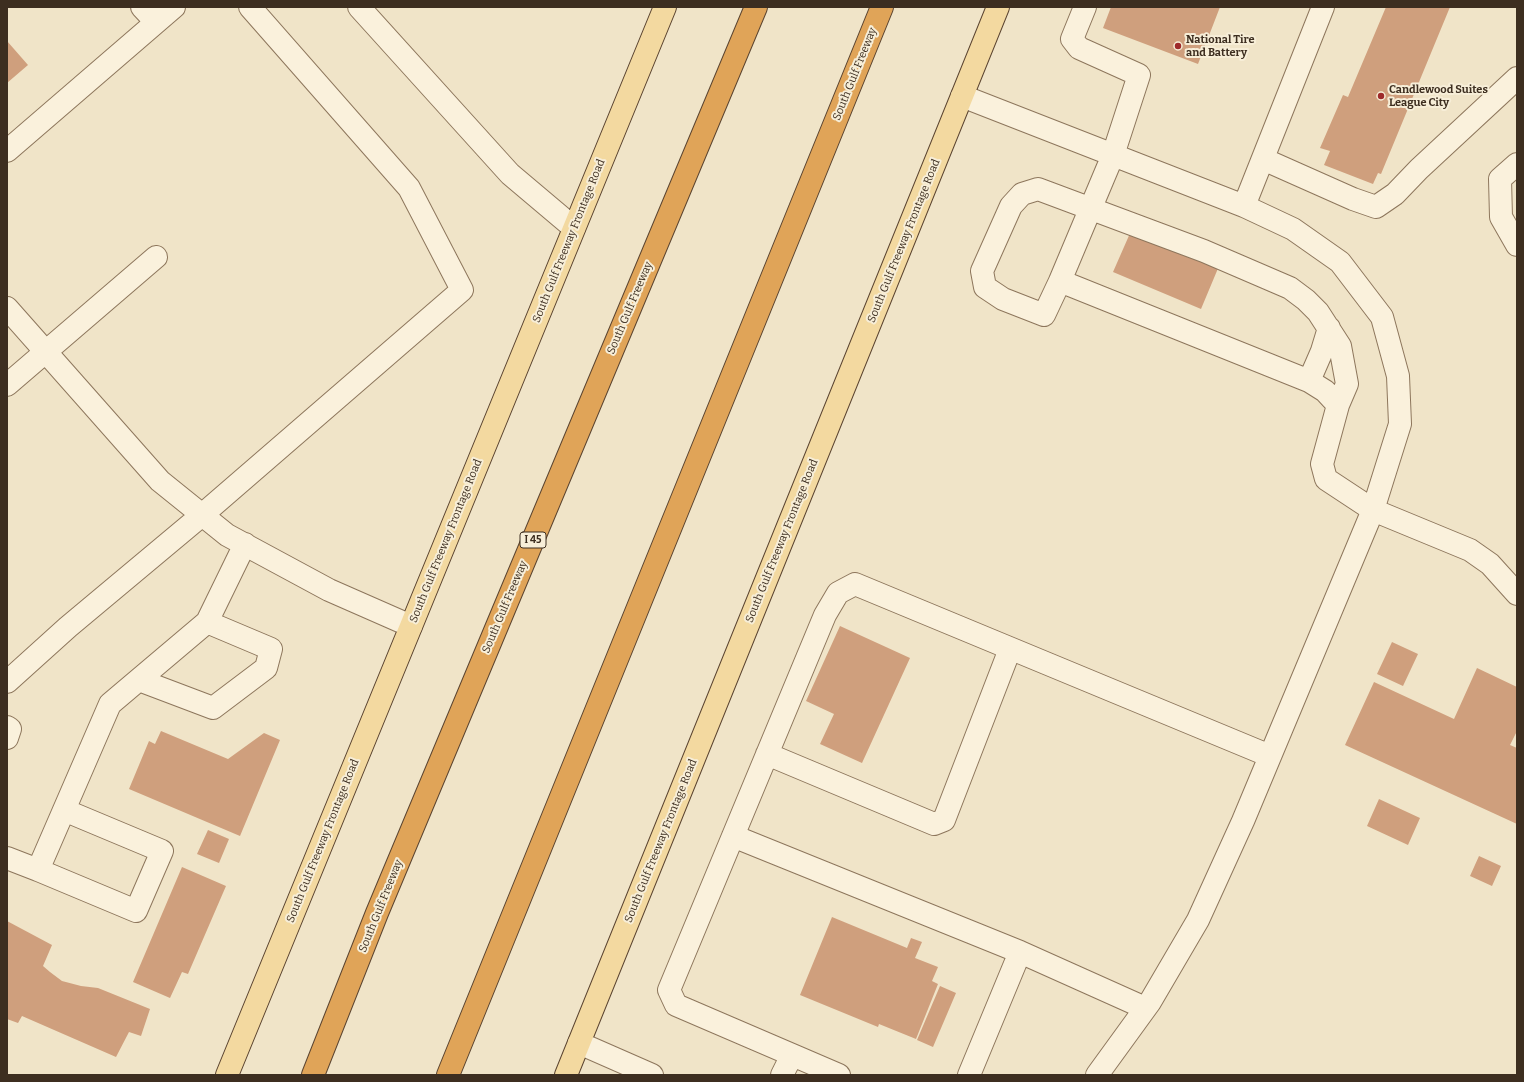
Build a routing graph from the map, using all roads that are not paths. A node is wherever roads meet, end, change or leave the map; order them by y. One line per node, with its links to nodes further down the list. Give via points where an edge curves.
1 (174, 7): 10 (lane)
2 (250, 7): 30 (lane, via 409,188 462,290)
3 (358, 7): 19 (lane, via 510,174)
4 (665, 7): 19 (main road, South Gulf Freeway Frontage Road)
5 (756, 7): 51 (highway, South Gulf Freeway / I 45, via 377,913)
6 (882, 7): 52 (highway, South Gulf Freeway)
7 (998, 7): 12 (main road, South Gulf Freeway Frontage Road)
8 (1085, 7): 14 (lane, via 1072,39 1079,48 1139,75)
9 (1323, 7): 15 (lane)
10 (149, 15): 13 (lane)
11 (1517, 78): 15 (lane, via 1395,194 1376,207)
12 (962, 96): 14 (lane); 48 (main road, South Gulf Freeway Frontage Road)
13 (7, 151)
14 (1113, 155): 17 (lane); 18 (lane)
15 (1263, 159): 17 (lane)
16 (1517, 164): 20 (lane, via 1500,179 1501,217)
17 (1244, 206): 29 (lane, via 1293,229 1340,262 1382,317 1398,376 1400,424)
18 (1090, 209): 22 (lane); 22 (lane, via 1038,189 1022,194 1011,206 982,271 985,287 1003,299 1044,316); 24 (lane, via 1204,251 1290,288 1318,312)
19 (574, 228): 34 (main road, South Gulf Freeway Frontage Road)
20 (1517, 246)
21 (156, 257): 25 (lane)
22 (1060, 281): 26 (lane)
23 (7, 308): 25 (lane)
24 (1330, 328): 26 (lane); 28 (lane, via 1340,346 1347,384)
25 (46, 352): 27 (lane); 30 (lane, via 160,481)
26 (1309, 381): 28 (lane, via 1325,391)
27 (7, 385)
28 (1338, 405): 29 (lane, via 1322,464 1326,479)
29 (1373, 510): 32 (lane, via 1470,550 1490,564); 41 (lane)
30 (202, 514): 31 (lane, via 228,535); 37 (lane)
31 (245, 544): 33 (lane); 34 (lane, via 329,590)
32 (1517, 594)
33 (208, 622): 36 (lane); 36 (lane, via 271,649 266,668 214,708)
34 (411, 626): 50 (main road, South Gulf Freeway Frontage Road)
35 (1010, 649): 40 (lane, via 855,584 838,593 825,615); 40 (lane, via 944,820 934,824); 41 (lane)
36 (139, 680): 42 (lane, via 110,704)
37 (7, 682)
38 (7, 727): 39 (lane, via 10,728)
39 (7, 738)
40 (768, 754): 43 (lane)
41 (1270, 756): 47 (lane, via 1198,920)
42 (64, 810): 45 (lane); 45 (lane, via 162,851 136,911)
43 (733, 836): 46 (lane); 49 (lane, via 669,990 676,1005)
44 (7, 858): 45 (lane)
45 (38, 870)
46 (1020, 952): 47 (lane); 57 (lane)
47 (1146, 1008): 58 (lane)
48 (580, 1043): 53 (main road, South Gulf Freeway Frontage Road); 54 (lane)
49 (792, 1055): 55 (lane); 56 (lane)
50 (227, 1075)
51 (313, 1075)
52 (448, 1075)
53 (566, 1075)
54 (652, 1075)
55 (782, 1075)
56 (839, 1075)
57 (969, 1075)
58 (1097, 1075)

